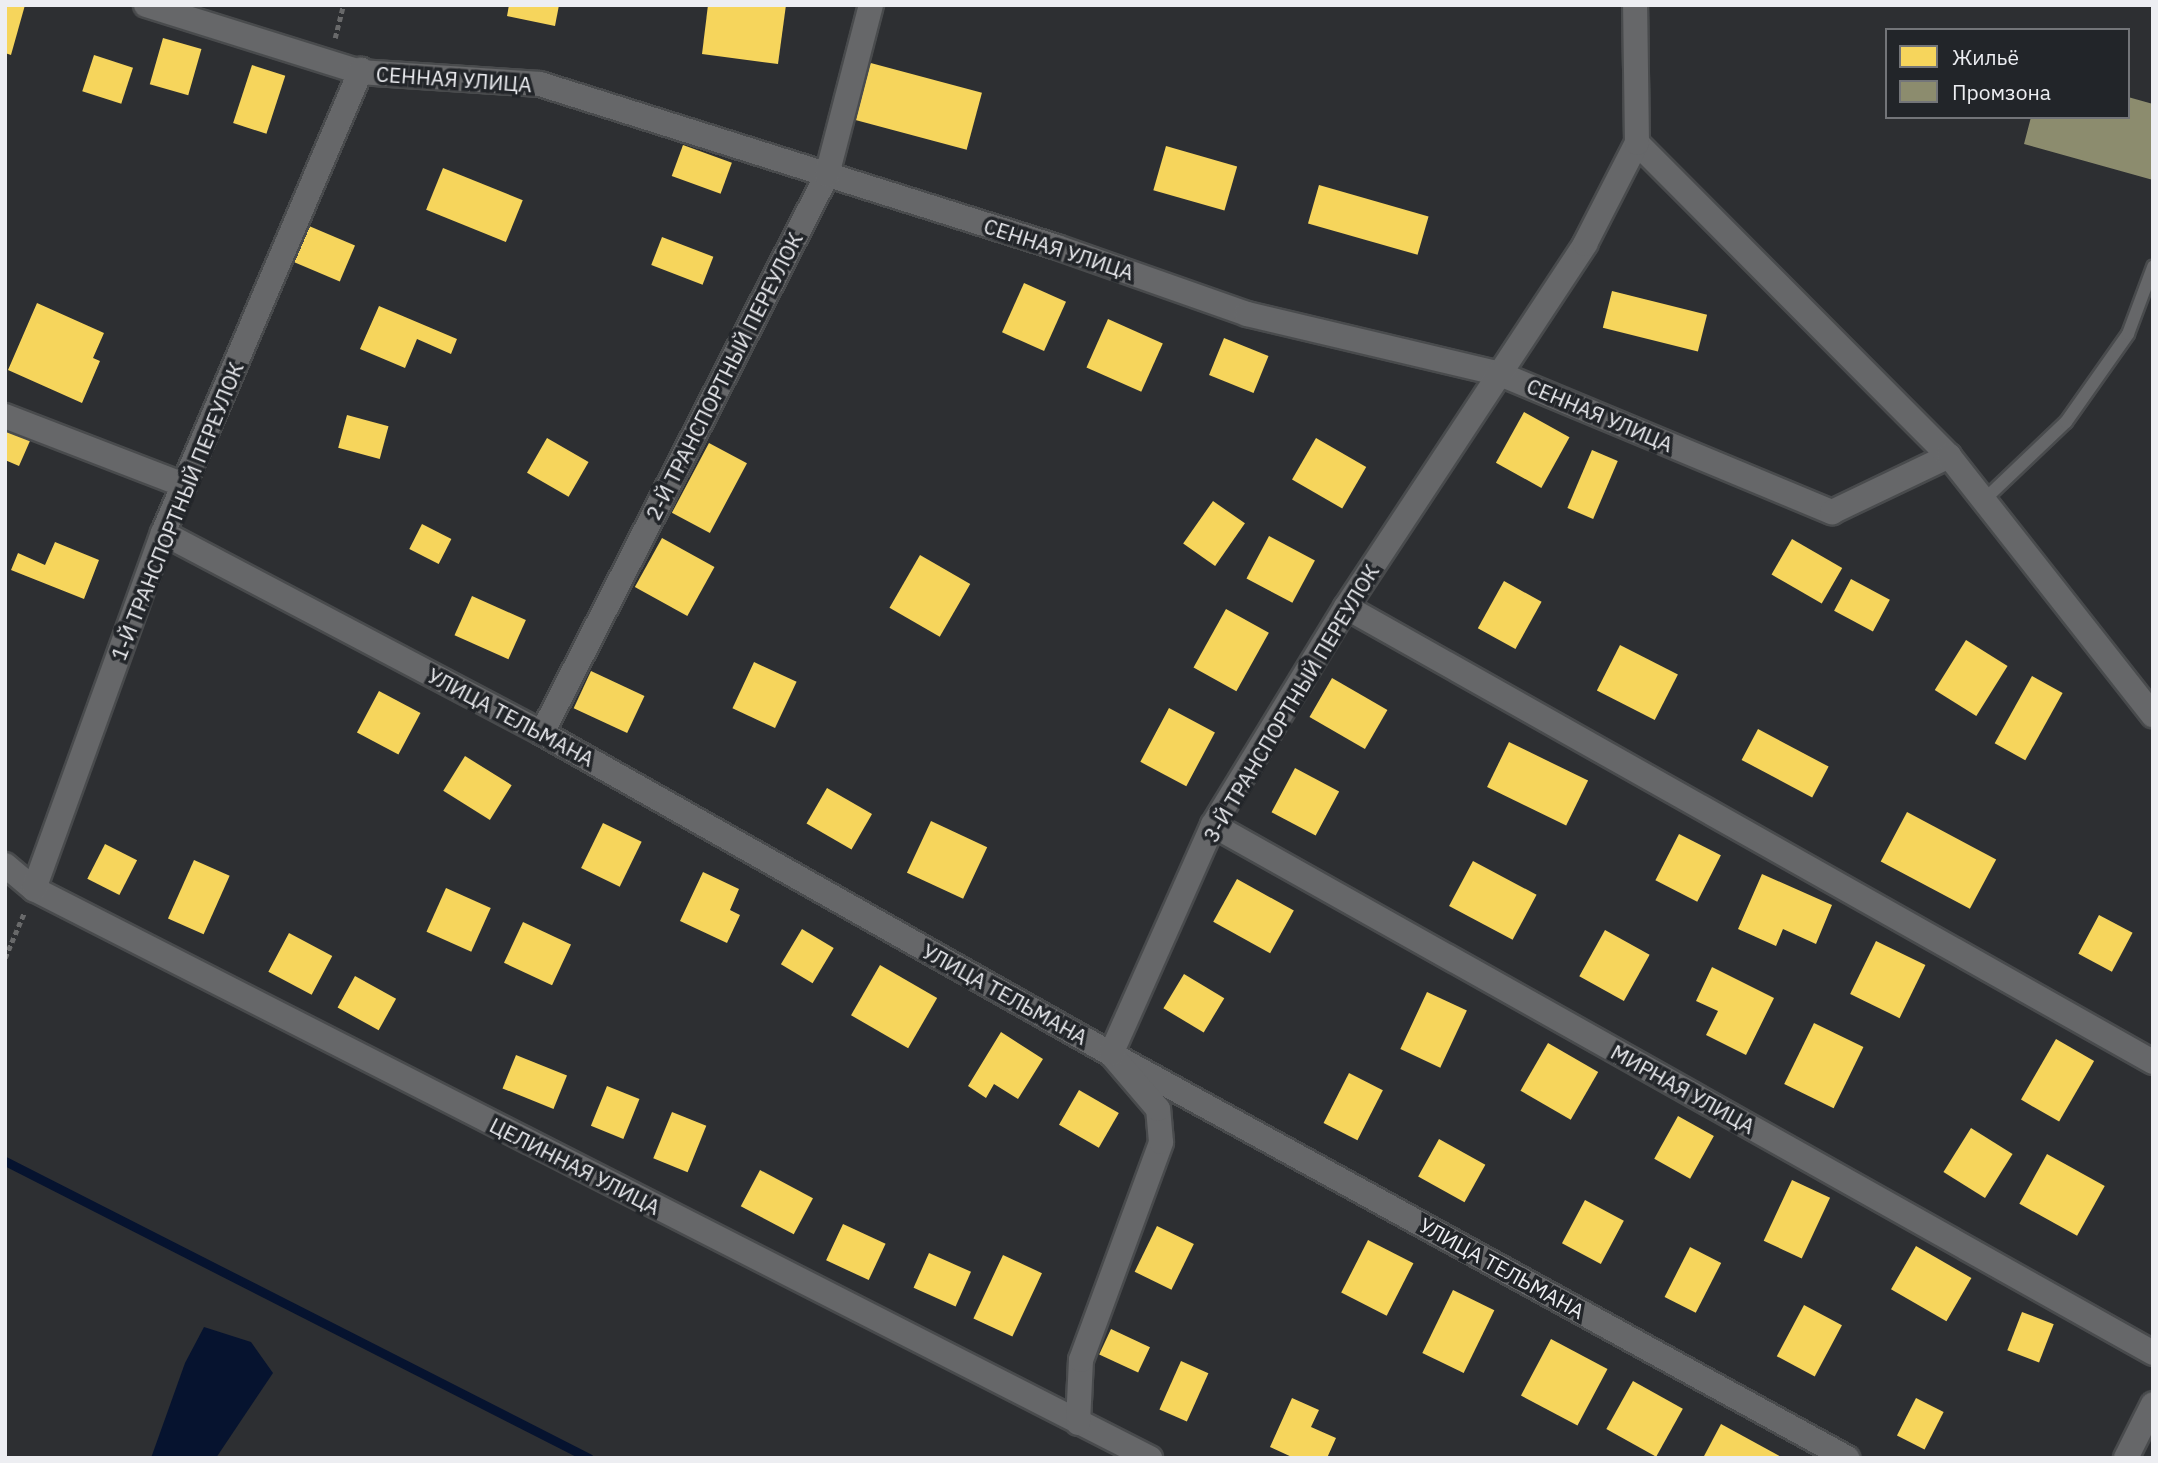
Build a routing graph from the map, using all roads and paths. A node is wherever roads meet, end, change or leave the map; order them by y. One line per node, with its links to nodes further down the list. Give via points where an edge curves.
1 (146, 5): 4 (street, СЕННАЯ УЛИЦА)
2 (872, 5): 6 (street, 2-Й ТРАНСПОРТНЫЙ ПЕРЕУЛОК)
3 (1634, 5): 5 (street, 3-Й ТРАНСПОРТНЫЙ ПЕРЕУЛОК)
4 (360, 71): 6 (street, СЕННАЯ УЛИЦА, via 540,85); 11 (street, 1-Й ТРАНСПОРТНЫЙ ПЕРЕУЛОК)
5 (1637, 143): 8 (street, 3-Й ТРАНСПОРТНЫЙ ПЕРЕУЛОК, via 1585,244); 10 (street)
6 (827, 175): 8 (street, СЕННАЯ УЛИЦА, via 1057,247 1247,314); 16 (street, 2-Й ТРАНСПОРТНЫЙ ПЕРЕУЛОК)
7 (2153, 267): 12 (lane, via 2128,334 2066,422)
8 (1500, 374): 10 (street, СЕННАЯ УЛИЦА, via 1832,512); 14 (street, 3-Й ТРАНСПОРТНЫЙ ПЕРЕУЛОК)
9 (5, 416): 11 (street)
10 (1949, 456): 12 (street)
11 (184, 485): 13 (street, 1-Й ТРАНСПОРТНЫЙ ПЕРЕУЛОК)
12 (1984, 500): 15 (street)
13 (163, 533): 16 (street, УЛИЦА ТЕЛЬМАНА); 19 (street, 1-Й ТРАНСПОРТНЫЙ ПЕРЕУЛОК)
14 (1346, 607): 17 (street, 3-Й ТРАНСПОРТНЫЙ ПЕРЕУЛОК); 22 (street)
15 (2153, 715)
16 (542, 733): 21 (street, УЛИЦА ТЕЛЬМАНА)
17 (1213, 825): 21 (street, 3-Й ТРАНСПОРТНЫЙ ПЕРЕУЛОК); 23 (street, МИРНАЯ УЛИЦА)
18 (5, 865): 19 (street, ЦЕЛИННАЯ УЛИЦА)
19 (34, 889): 20 (path); 25 (street, ЦЕЛИННАЯ УЛИЦА)
20 (5, 958)
21 (1111, 1054): 25 (street, via 1158,1110 1161,1142 1081,1360); 27 (street, УЛИЦА ТЕЛЬМАНА)
22 (2153, 1062)
23 (2153, 1353)
24 (2153, 1404): 28 (street)
25 (1078, 1423): 26 (street, ЦЕЛИННАЯ УЛИЦА)
26 (1150, 1458)
27 (1847, 1458)
28 (2126, 1458)

